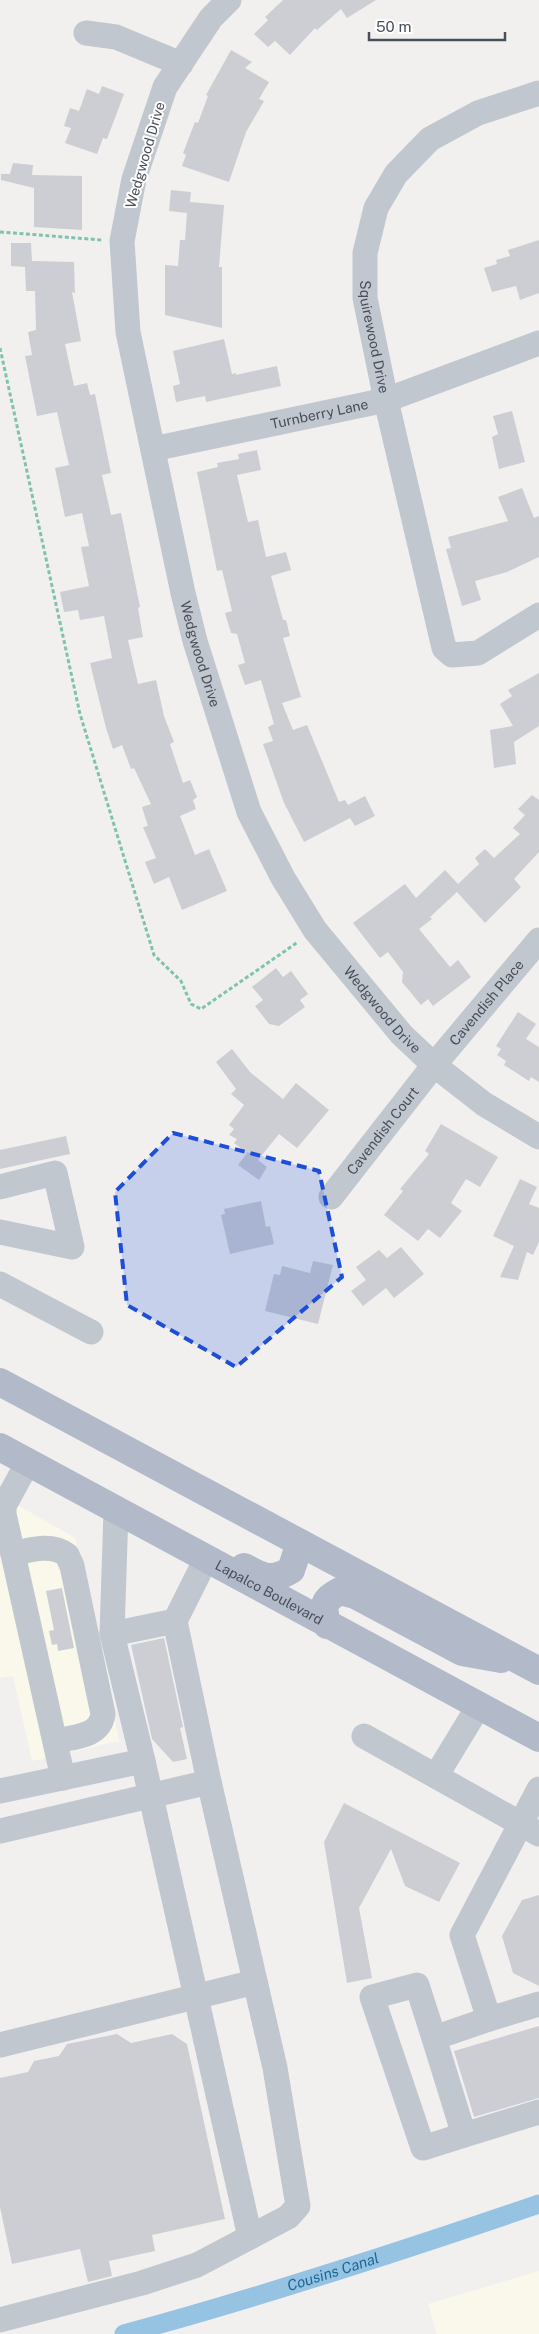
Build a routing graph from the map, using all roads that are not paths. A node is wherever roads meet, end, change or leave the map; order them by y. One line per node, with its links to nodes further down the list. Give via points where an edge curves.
1 (229, 0): 3 (street, Wedgwood Drive, via 211,18)
2 (86, 34): 3 (street, via 116,36)
3 (181, 64): 7 (street, Wedgwood Drive, via 164,87 134,179 122,241 128,332)
4 (539, 93): 6 (street, Squirewood Drive, via 478,113 430,139 396,174 376,208 366,252 365,298)
5 (539, 343): 6 (street, Turnberry Lane)
6 (386, 400): 7 (street, Turnberry Lane); 8 (street, Squirewood Drive, via 444,648 452,655 478,653)
7 (153, 449): 10 (street, Wedgwood Drive, via 195,641 249,812 283,878 315,930 402,1035)
8 (539, 615)
9 (539, 940): 10 (street, Cavendish Place)
10 (434, 1065): 11 (street, Wedgwood Drive, via 484,1104); 13 (street, Cavendish Court)
11 (539, 1137)
12 (0, 1187): 14 (street, via 56,1173 72,1247)
13 (332, 1197)
14 (0, 1232)
15 (0, 1284): 16 (street)
16 (90, 1332)
17 (0, 1382): 22 (main road)
18 (0, 1447): 19 (main road, Lapalco Boulevard)
19 (28, 1462): 20 (main road, Lapalco Boulevard); 23 (street, via 4,1506)
20 (56, 1478): 21 (main road, Lapalco Boulevard); 22 (main road, via 128,1501 261,1576 278,1578 291,1570)
21 (116, 1511): 24 (main road, Lapalco Boulevard); 27 (street)
22 (300, 1543): 28 (main road)
23 (13, 1554): 32 (street); 32 (street, via 56,1549 67,1555 70,1561 103,1714 100,1726 93,1732)
24 (206, 1559): 25 (street); 26 (main road, Lapalco Boulevard)
25 (175, 1621): 27 (street); 36 (street)
26 (327, 1625): 28 (main road, via 324,1607 329,1598 340,1591 355,1595 462,1652); 29 (main road, Lapalco Boulevard)
27 (112, 1634): 33 (street)
28 (532, 1667)
29 (478, 1707): 31 (main road, Lapalco Boulevard); 34 (street)
30 (364, 1736): 34 (street)
31 (539, 1738)
32 (55, 1741): 35 (street)
33 (143, 1761): 35 (street); 39 (street)
34 (436, 1776): 40 (street)
35 (63, 1778): 38 (street)
36 (209, 1782): 39 (street); 42 (street)
37 (539, 1789): 40 (street)
38 (0, 1792)
39 (151, 1796): 41 (street); 43 (street)
40 (531, 1829): 45 (street, via 462,1935)
41 (0, 1831)
42 (255, 1982): 43 (street); 50 (street, via 275,2068 298,2206 288,2217)
43 (197, 1996): 47 (street); 50 (street)
44 (539, 2004): 45 (street)
45 (490, 2019): 46 (street)
46 (434, 2038): 49 (street); 49 (street, via 417,1985 372,1997 423,2148)
47 (0, 2045)
48 (539, 2112): 49 (street)
49 (464, 2135)
50 (250, 2237): 51 (street, via 197,2265 142,2283)
51 (0, 2320)

